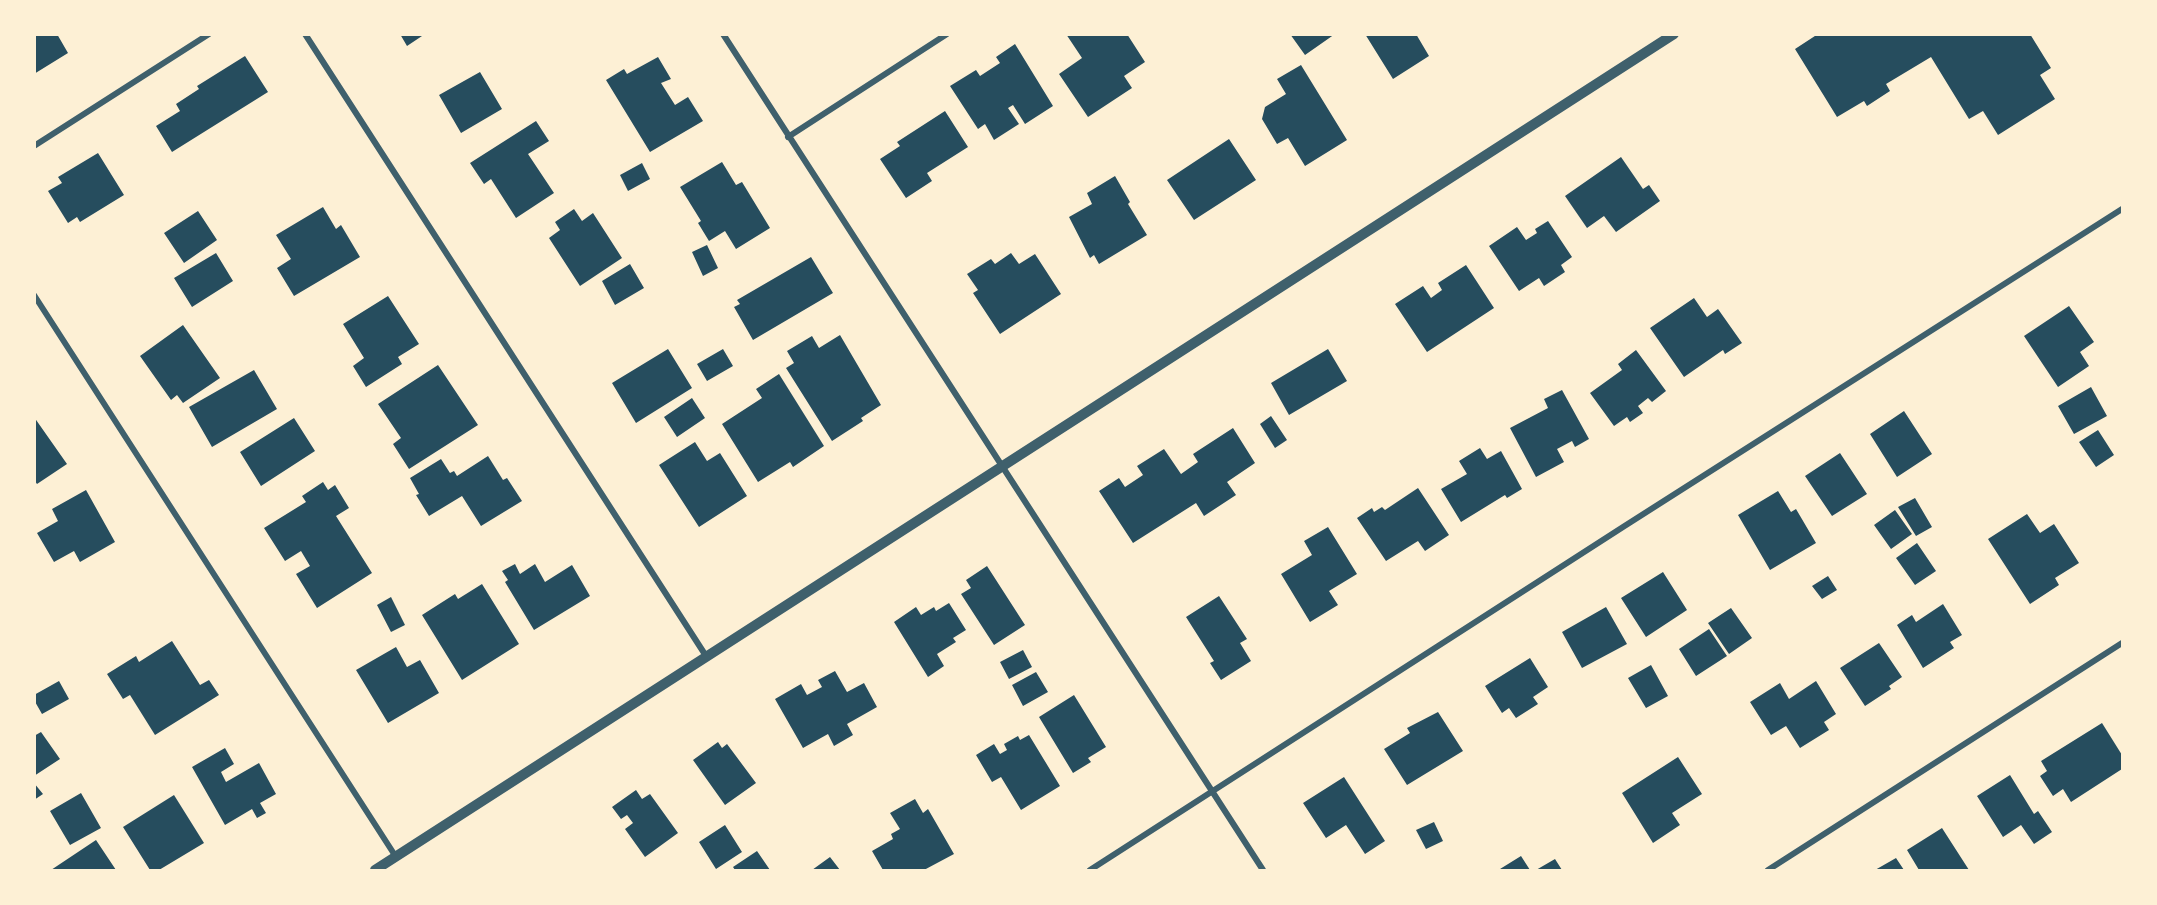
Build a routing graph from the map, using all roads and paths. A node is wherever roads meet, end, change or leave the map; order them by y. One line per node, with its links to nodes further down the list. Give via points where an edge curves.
1 (209, 34): 7 (street)
2 (305, 34): 12 (street)
3 (723, 34): 6 (street)
4 (947, 34): 6 (street)
5 (1674, 34): 10 (street)
6 (788, 137): 10 (street)
7 (34, 146)
8 (2122, 209): 13 (street)
9 (34, 295): 14 (street)
10 (1003, 466): 12 (street); 13 (street)
11 (2122, 643): 18 (street)
12 (706, 656): 14 (street)
13 (1213, 793): 16 (street); 17 (street)
14 (396, 857): 15 (street)
15 (375, 870)
16 (1090, 870)
17 (1263, 870)
18 (1768, 870)

